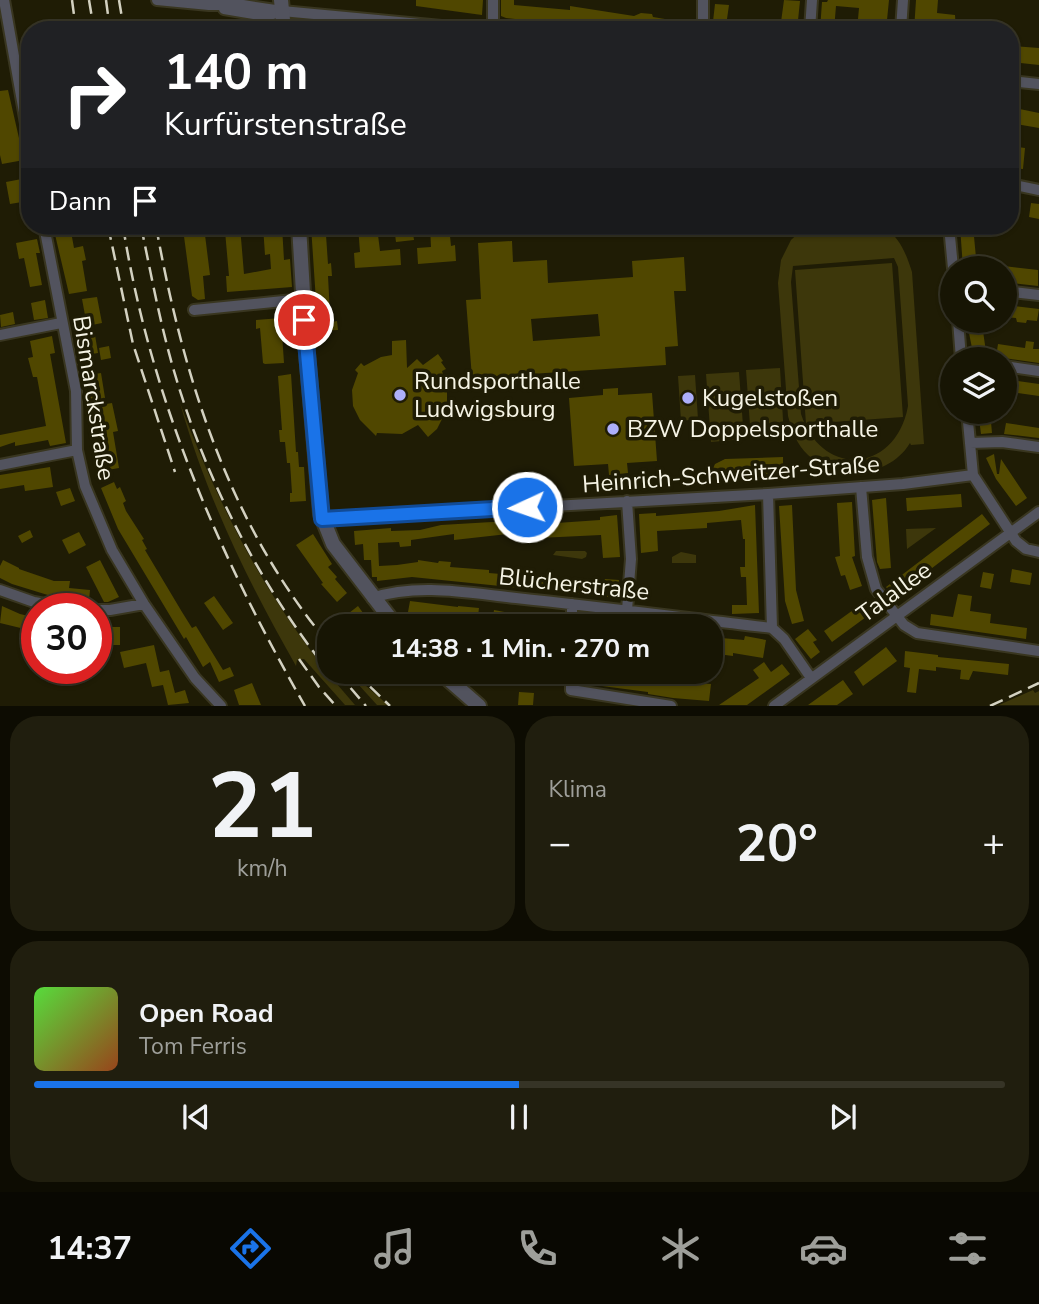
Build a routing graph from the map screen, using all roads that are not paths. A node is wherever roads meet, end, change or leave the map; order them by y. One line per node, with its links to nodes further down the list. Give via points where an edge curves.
1 (4, 0): 15 (street)
2 (156, 0): 7 (street)
3 (493, 0): 9 (street)
4 (703, 0): 10 (street)
5 (812, 0): 11 (street)
6 (903, 0): 12 (street)
7 (282, 5): 8 (street)
8 (411, 21)
9 (493, 21)
10 (703, 21)
11 (811, 21)
12 (902, 21)
13 (1019, 83): 14 (street)
14 (1039, 84)
15 (21, 95)
16 (1019, 186): 17 (street)
17 (1039, 190)
18 (46, 235): 26 (street, Bismarckstraße)
19 (299, 235): 24 (street)
20 (950, 235): 21 (street)
21 (952, 256)
22 (1017, 292): 23 (street)
23 (1039, 295)
24 (303, 299): 25 (street); 40 (street)
25 (194, 310)
26 (61, 323): 27 (street); 33 (street, Bismarckstraße, via 76,391)
27 (0, 335)
28 (1017, 368): 29 (street)
29 (1039, 371)
30 (968, 424): 31 (street)
31 (970, 443): 32 (street); 35 (street)
32 (1039, 447)
33 (77, 450): 34 (street); 46 (street, Bismarckstraße, via 97,519)
34 (0, 466)
35 (974, 475): 36 (street, Heinrich-Schweitzer-Straße); 41 (street)
36 (861, 487): 37 (street, Heinrich-Schweitzer-Straße); 52 (street, via 867,557 876,589)
37 (768, 494): 38 (street, Heinrich-Schweitzer-Straße); 53 (street)
38 (627, 501): 40 (street, Heinrich-Schweitzer-Straße); 49 (street, via 631,559)
39 (1039, 512): 41 (street, Talallee)
40 (322, 519): 45 (street, via 333,544)
41 (1011, 533): 42 (street, via 1026,549); 52 (street, Talallee)
42 (1039, 552)
43 (0, 590): 44 (street)
44 (21, 597)
45 (372, 598): 47 (street, Blücherstraße, via 421,589); 50 (street)
46 (144, 604): 48 (street); 58 (street, Bismarckstraße, via 195,678)
47 (572, 604): 49 (street, Blücherstraße); 51 (street)
48 (112, 610)
49 (627, 610): 53 (street, Blücherstraße)
50 (386, 614)
51 (572, 614)
52 (897, 616): 54 (street, via 917,633); 55 (street, Talallee)
53 (772, 628): 55 (street)
54 (1039, 650)
55 (811, 678): 61 (street, Talallee)
56 (455, 684): 59 (street)
57 (571, 684): 60 (street, via 571,690)
58 (221, 705)
59 (480, 705)
60 (671, 705)
61 (774, 705)

